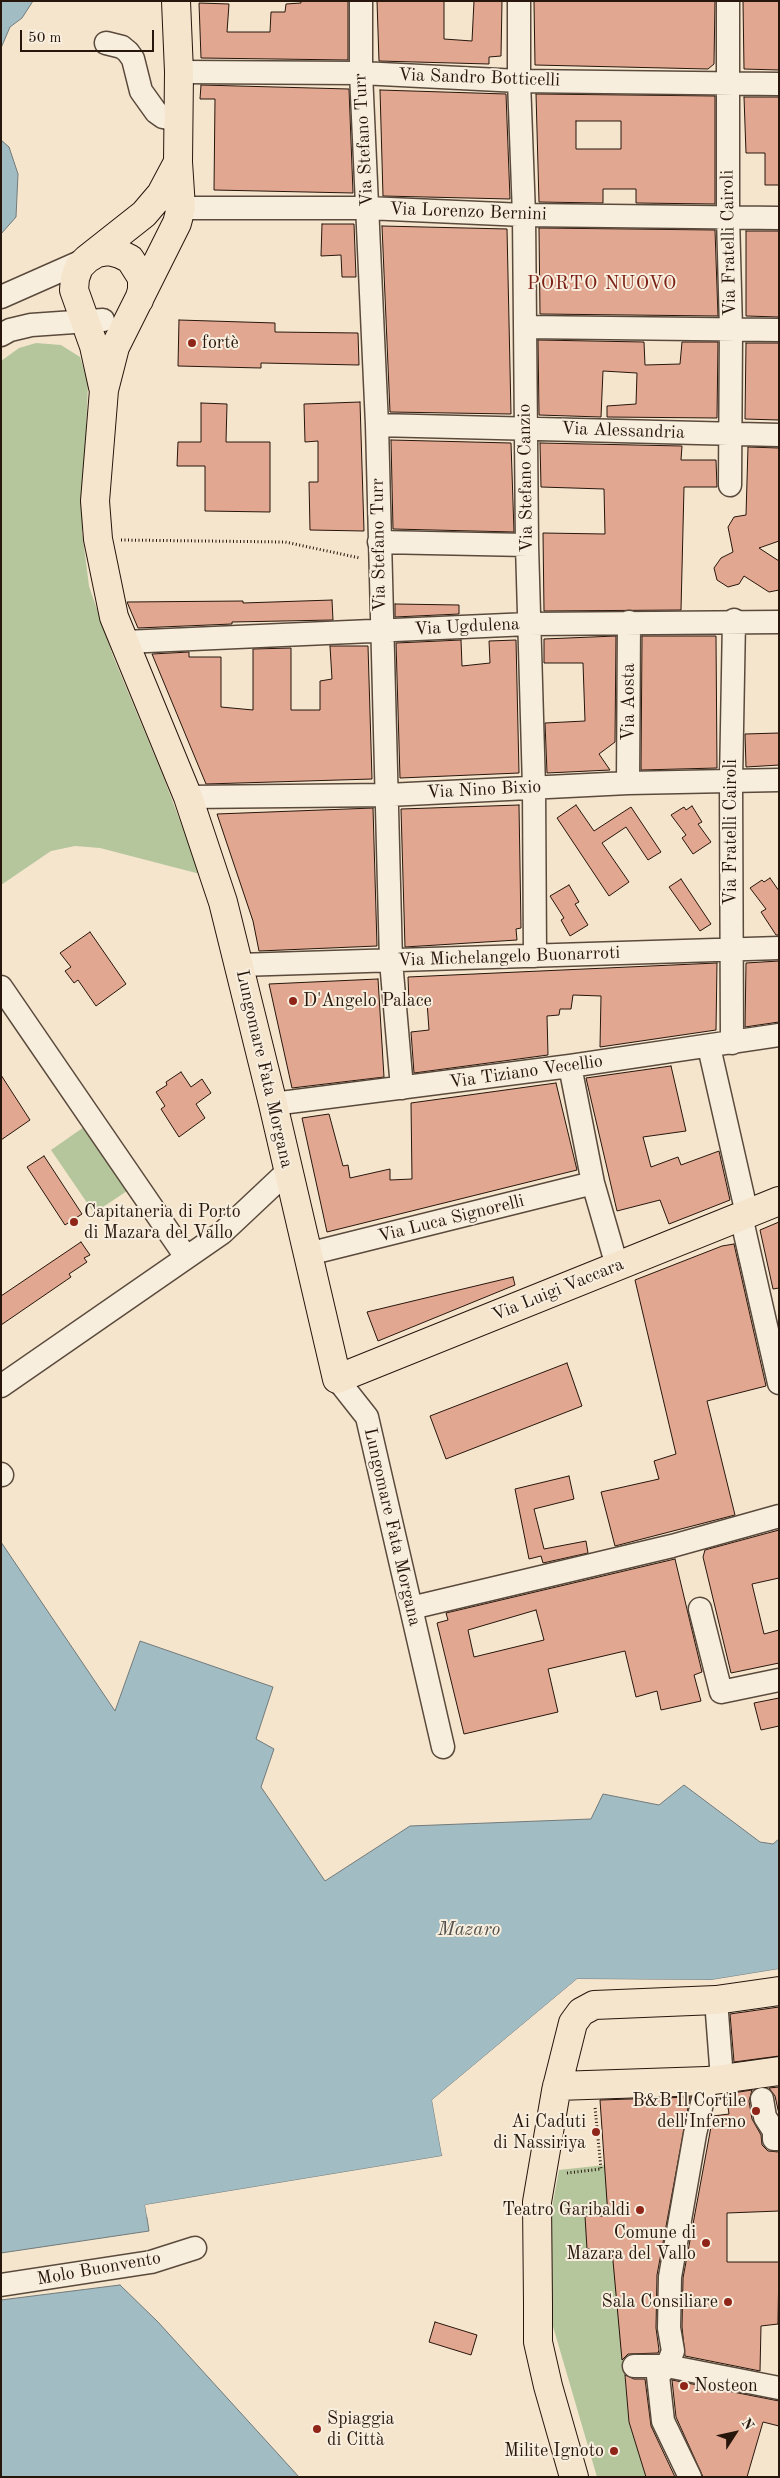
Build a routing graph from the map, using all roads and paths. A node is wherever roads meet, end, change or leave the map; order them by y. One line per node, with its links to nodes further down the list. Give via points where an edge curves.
1 (176, 1): 6 (main road)
2 (361, 1): 7 (street, Via Stefano Turr)
3 (519, 1): 8 (street, Via Stefano Canzio)
4 (728, 1): 9 (street, Via Fratelli Cairoli)
5 (106, 43): 11 (street, via 128,52 133,59 141,91 156,112)
6 (179, 72): 7 (street, Via Sandro Botticelli); 11 (main road)
7 (361, 73): 8 (street, Via Sandro Botticelli); 13 (street, Via Stefano Turr)
8 (519, 81): 9 (street, Via Sandro Botticelli); 14 (street, Via Stefano Canzio)
9 (728, 82): 10 (street, Via Sandro Botticelli); 15 (street, Via Fratelli Cairoli)
10 (779, 84)
11 (178, 120): 12 (main road, via 178,162)
12 (171, 201): 13 (street, Via Lorenzo Bernini); 17 (main road, via 144,214); 19 (main road, via 177,223)
13 (367, 208): 14 (street, Via Lorenzo Bernini); 26 (street, Via Stefano Turr)
14 (524, 215): 15 (street, Via Lorenzo Bernini); 21 (street, Via Stefano Canzio)
15 (728, 217): 16 (street, Via Lorenzo Bernini); 22 (street, Via Fratelli Cairoli)
16 (779, 218)
17 (87, 259): 18 (street); 19 (main road, via 109,251 130,259 142,278 142,290); 20 (main road, via 75,278 74,290)
18 (1, 297)
19 (136, 305): 20 (main road, via 120,318); 25 (main road, via 115,347)
20 (89, 314): 24 (street, via 10,330); 25 (main road)
21 (525, 326): 22 (street); 27 (street, Via Stefano Canzio)
22 (731, 330): 23 (street); 28 (street, Via Fratelli Cairoli)
23 (779, 330)
24 (1, 335)
25 (104, 390): 31 (main road, Lungomare Fata Morgana, via 95,501)
26 (376, 425): 27 (street, Via Alessandria); 33 (street, Via Stefano Turr)
27 (525, 427): 28 (street, Via Alessandria); 32 (street, Via Stefano Canzio)
28 (730, 435): 29 (street, Via Alessandria); 30 (street, Via Fratelli Cairoli)
29 (779, 435)
30 (730, 486)
31 (98, 539): 33 (path, via 285,542 346,556); 39 (main road, Lungomare Fata Morgana, via 112,609)
32 (527, 545): 33 (street); 37 (street, Via Stefano Canzio)
33 (379, 551): 38 (street, Via Stefano Turr)
34 (734, 620): 35 (street, Via Ugdulena); 36 (street, Via Ugdulena); 42 (street, Via Fratelli Cairoli)
35 (629, 622): 37 (street, Via Ugdulena); 41 (street, Via Aosta)
36 (779, 622)
37 (529, 624): 38 (street, Via Ugdulena); 43 (street, Via Stefano Canzio)
38 (380, 631): 39 (street, Via Ugdulena); 44 (street, Via Stefano Turr)
39 (125, 642): 45 (main road, Lungomare Fata Morgana)
40 (779, 780): 42 (street, Via Nino Bixio)
41 (628, 782): 42 (street, Via Nino Bixio); 43 (street, Via Nino Bixio)
42 (731, 782): 47 (street, Via Fratelli Cairoli)
43 (534, 787): 44 (street, Via Nino Bixio); 48 (street, Via Stefano Canzio)
44 (388, 795): 45 (street, Via Nino Bixio); 49 (street, Via Stefano Turr)
45 (188, 797): 50 (main road, Lungomare Fata Morgana, via 223,902)
46 (779, 948): 47 (street, Via Michelangelo Buonarroti)
47 (730, 951): 48 (street, Via Michelangelo Buonarroti); 53 (street, Via Fratelli Cairoli)
48 (534, 956): 49 (street, Via Michelangelo Buonarroti)
49 (391, 961): 50 (street, Via Michelangelo Buonarroti); 56 (street, Via Stefano Turr)
50 (239, 965): 57 (main road, Lungomare Fata Morgana)
51 (1, 987): 63 (street)
52 (779, 1035): 53 (street, Via Tiziano Vecellio)
53 (732, 1044): 54 (street, Via Tiziano Vecellio)
54 (709, 1047): 55 (street, Via Tiziano Vecellio); 61 (street)
55 (570, 1066): 56 (street, Via Tiziano Vecellio); 59 (street)
56 (402, 1088): 57 (street, Via Tiziano Vecellio)
57 (273, 1104): 58 (main road, Lungomare Fata Morgana)
58 (288, 1171): 62 (main road, Lungomare Fata Morgana); 63 (street, via 222,1233)
59 (593, 1183): 62 (street, Via Luca Signorelli); 64 (street)
60 (779, 1201): 61 (main road, Via Luigi Vaccara)
61 (744, 1215): 64 (main road, Via Luigi Vaccara); 66 (street)
62 (308, 1254): 65 (main road, Lungomare Fata Morgana)
63 (186, 1257): 67 (street)
64 (617, 1266): 65 (main road, Via Luigi Vaccara)
65 (337, 1379): 69 (street, Lungomare Fata Morgana, via 367,1417)
66 (779, 1383)
67 (1, 1386)
68 (779, 1516): 69 (street, via 672,1546)
69 (411, 1608): 72 (street, Lungomare Fata Morgana)
70 (700, 1609): 71 (street, via 721,1692)
71 (779, 1680)
72 (443, 1747)
73 (779, 1991): 74 (main road)
74 (716, 2000): 75 (street); 77 (main road, via 594,2005 581,2012 573,2023)
75 (715, 2080): 76 (main road); 77 (main road); 84 (street, via 695,2134 670,2277 669,2328 673,2351)
76 (765, 2082): 79 (street, via 765,2117 774,2130 774,2139)
77 (557, 2086): 86 (main road, via 538,2202 538,2342)
78 (595, 2107): 80 (path, via 601,2169)
79 (779, 2139)
80 (567, 2173)
81 (195, 2248): 82 (street, Molo Buonvento, via 151,2262)
82 (1, 2285)
83 (634, 2366): 84 (street)
84 (667, 2366): 85 (street); 87 (street, via 658,2376 663,2421)
85 (769, 2386)
86 (574, 2477)
87 (690, 2477)

